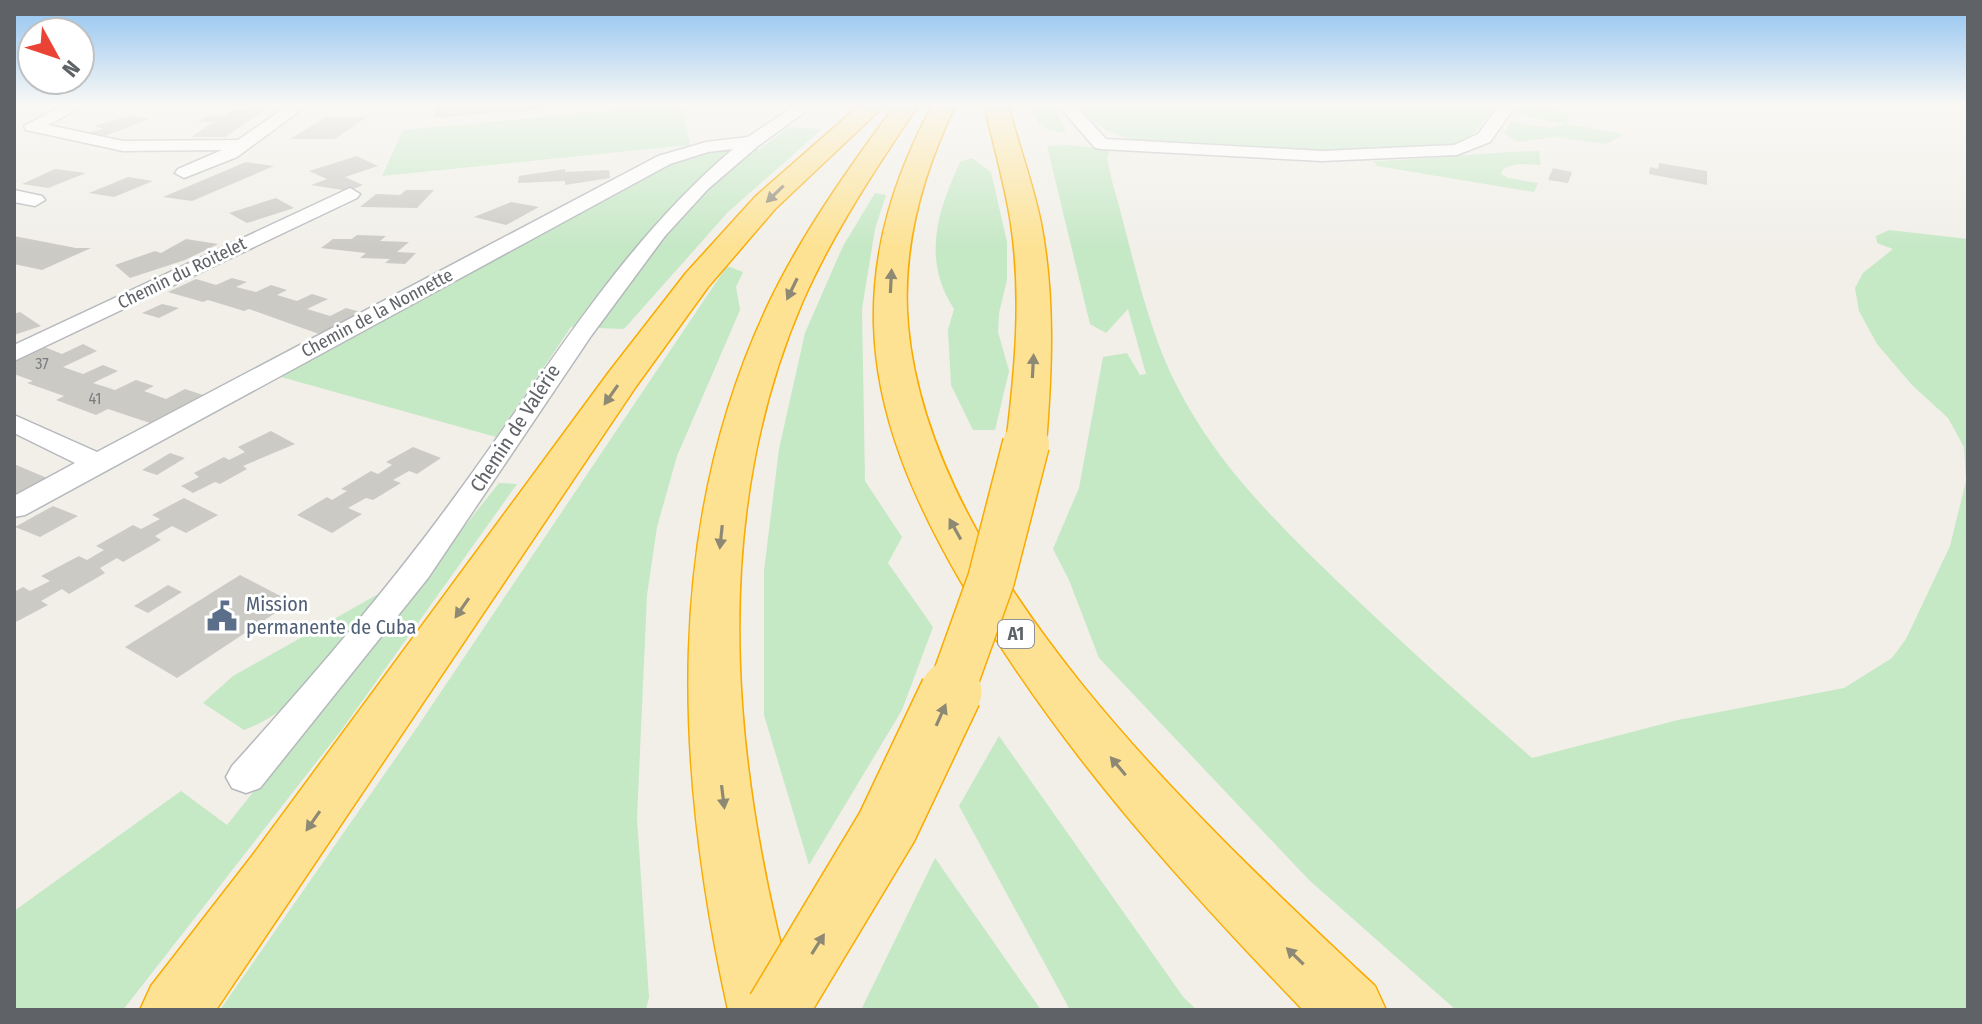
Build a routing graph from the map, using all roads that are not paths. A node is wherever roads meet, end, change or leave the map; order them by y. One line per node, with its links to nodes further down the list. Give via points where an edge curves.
1 (228, 152): 10 (street)
2 (691, 152): 16 (street, Chemin de la Nonnette, via 664,160)
3 (739, 152): 18 (street, Chemin de Valérie, via 665,222 605,297 465,505)
4 (822, 152): 19 (highway, one-way to 19, via 765,203 697,280)
5 (876, 152): 20 (highway, one-way to 20, via 788,296 743,417 722,527 714,640 718,760 731,864)
6 (921, 152): 22 (highway, A1, one-way to 6, via 1244,906 1080,721 1023,645 946,514 906,411 890,293 902,205)
7 (1009, 152): 21 (highway, one-way to 7, bridge, via 876,843 942,713 997,563 1026,444 1033,370 1033,280)
8 (1264, 152): 9 (street, via 1352,156)
9 (1412, 152)
10 (184, 173)
11 (350, 194): 14 (street, Chemin du Roitelet)
12 (14, 196): 13 (street)
13 (35, 200)
14 (14, 354)
15 (14, 423): 16 (street)
16 (97, 463): 17 (street, Chemin de la Nonnette)
17 (14, 508)
18 (246, 777)
19 (175, 1010)
20 (763, 1010)
21 (777, 1010)
22 (1351, 1010)

